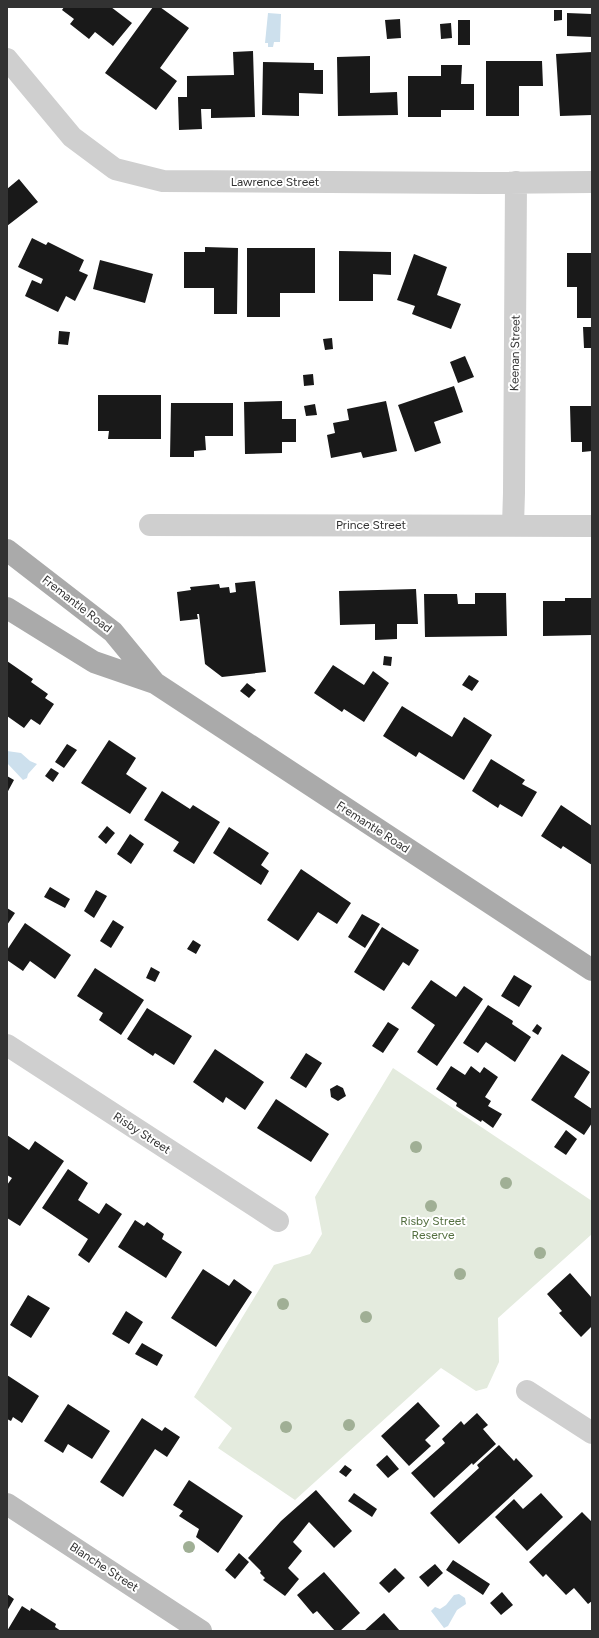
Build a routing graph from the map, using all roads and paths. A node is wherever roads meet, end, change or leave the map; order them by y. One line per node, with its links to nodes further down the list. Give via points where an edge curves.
1 (7, 59): 2 (street, Lawrence Street, via 72,137 116,169 163,181)
2 (516, 182): 3 (street, Lawrence Street); 5 (street, Keenan Street)
3 (592, 182)
4 (150, 525): 5 (street, Prince Street)
5 (513, 525): 6 (street, Prince Street)
6 (592, 526)
7 (7, 550): 9 (main road, Fremantle Road, via 113,632)
8 (7, 608): 9 (main road, Fremantle Road, via 94,662)
9 (155, 683): 10 (main road, Fremantle Road)
10 (592, 970)
11 (7, 1044): 12 (street, Risby Street)
12 (278, 1221)
13 (527, 1391): 14 (street)
14 (592, 1433)
15 (7, 1504): 16 (street, Blanche Street)
16 (202, 1631)

